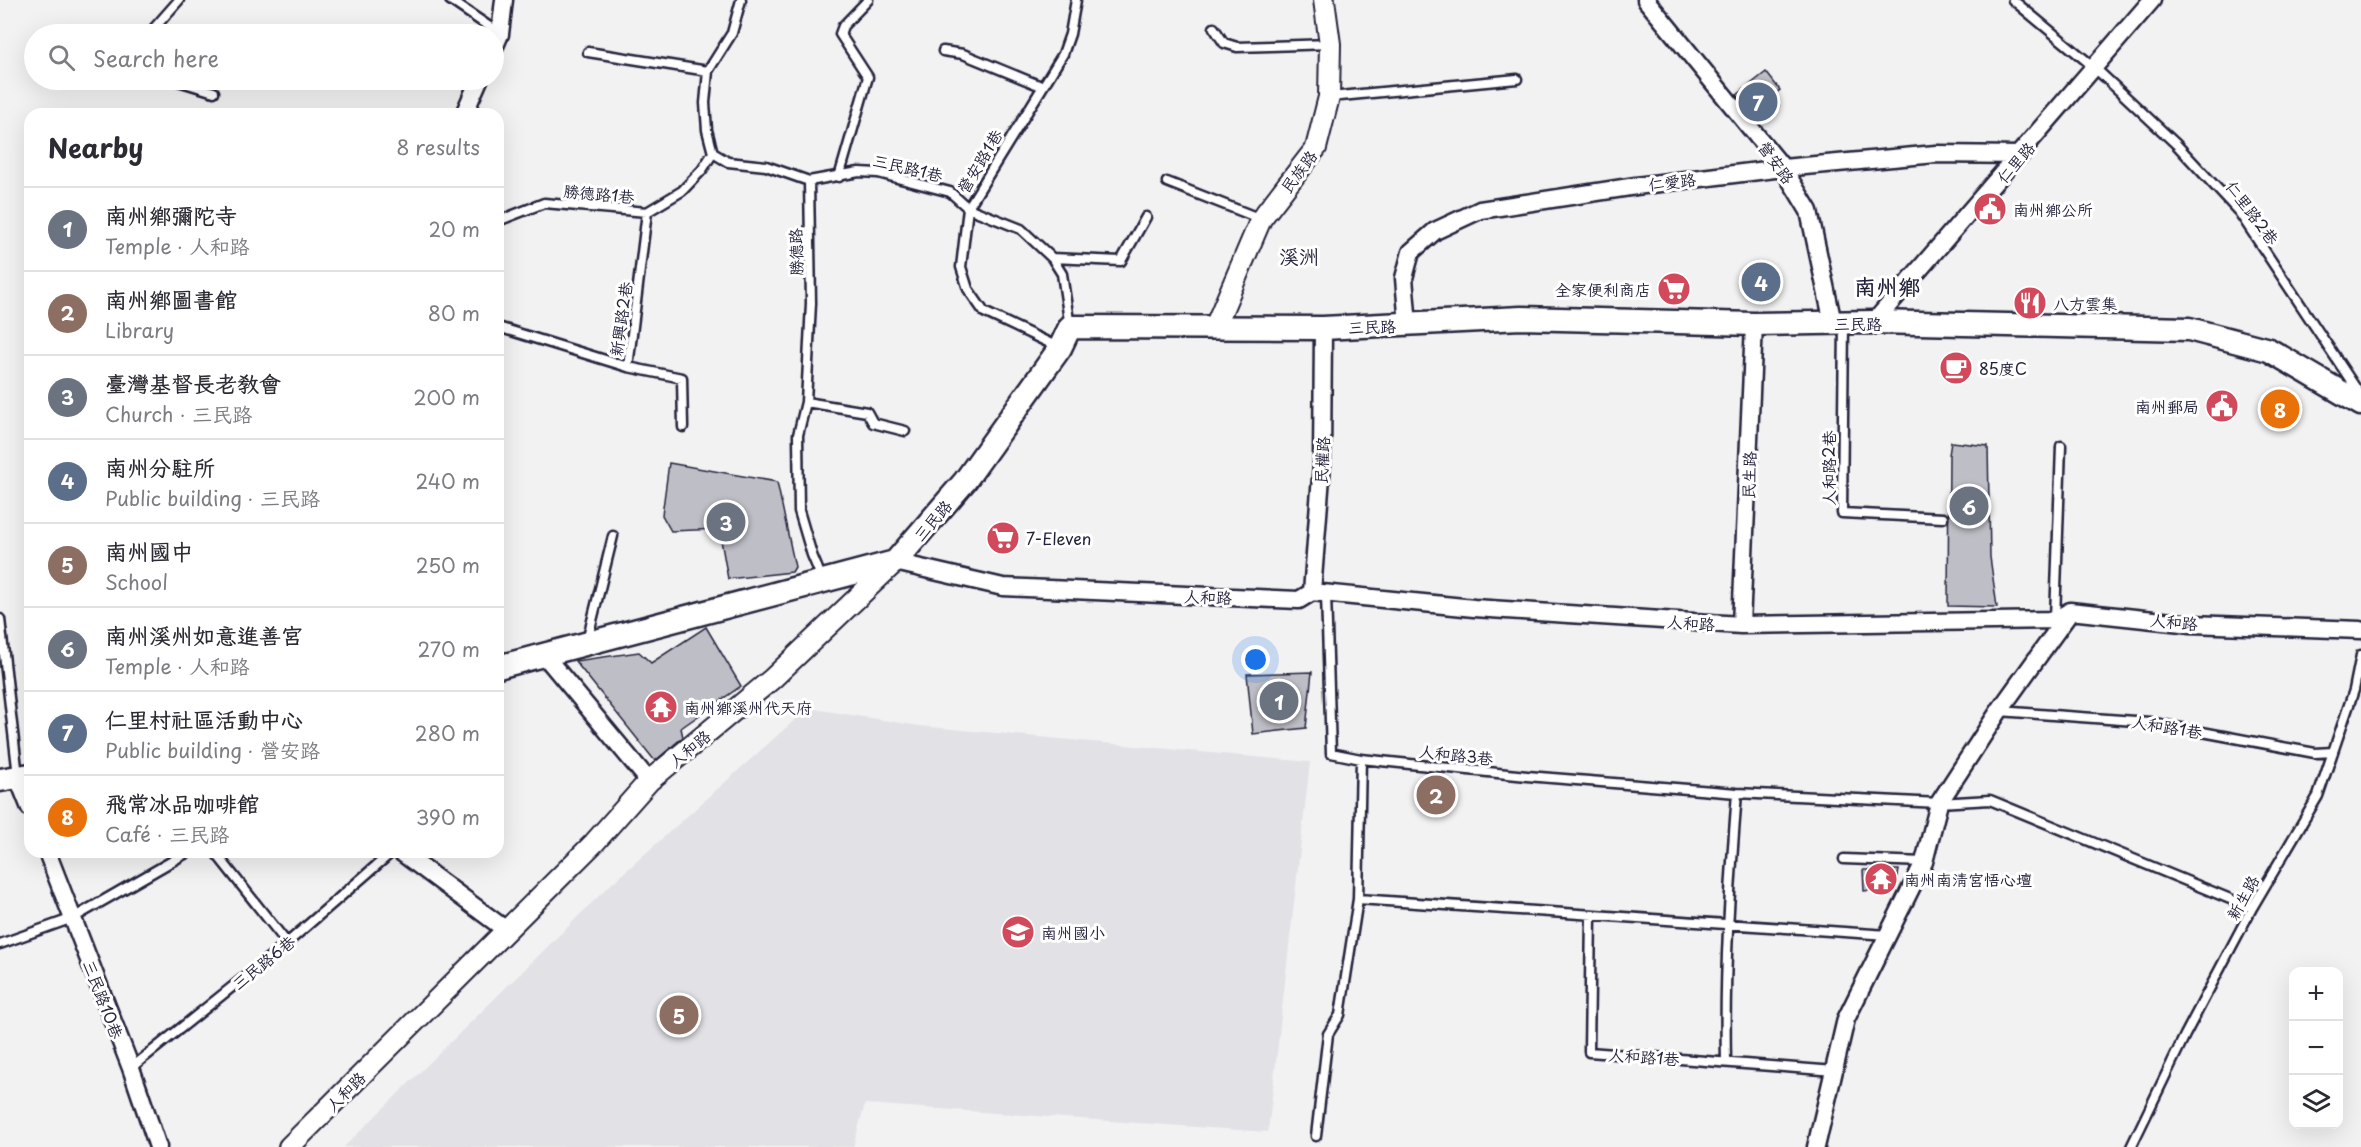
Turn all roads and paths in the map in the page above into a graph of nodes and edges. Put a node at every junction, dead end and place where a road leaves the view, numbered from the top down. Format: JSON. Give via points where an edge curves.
{"nodes":[{"id":1,"x":178,"y":0,"type":"edge"},
{"id":2,"x":450,"y":0,"type":"edge"},
{"id":3,"x":504,"y":0,"type":"edge"},
{"id":4,"x":741,"y":0,"type":"edge"},
{"id":5,"x":868,"y":0,"type":"edge"},
{"id":6,"x":1076,"y":0,"type":"edge"},
{"id":7,"x":1324,"y":0,"type":"edge"},
{"id":8,"x":1646,"y":0,"type":"edge"},
{"id":9,"x":2013,"y":0,"type":"edge"},
{"id":10,"x":2152,"y":0,"type":"edge"},
{"id":11,"x":158,"y":24,"type":"edge"},
{"id":12,"x":478,"y":24,"type":"edge"},
{"id":13,"x":500,"y":24,"type":"edge"},
{"id":14,"x":1214,"y":28,"type":"dead end"},
{"id":15,"x":1329,"y":44,"type":"junction"},
{"id":16,"x":943,"y":51,"type":"dead end"},
{"id":17,"x":588,"y":52,"type":"dead end"},
{"id":18,"x":2095,"y":68,"type":"junction"},
{"id":19,"x":708,"y":71,"type":"junction"},
{"id":20,"x":1517,"y":80,"type":"dead end"},
{"id":21,"x":1041,"y":86,"type":"junction"},
{"id":22,"x":208,"y":90,"type":"edge"},
{"id":23,"x":475,"y":90,"type":"edge"},
{"id":24,"x":214,"y":92,"type":"dead end"},
{"id":25,"x":1329,"y":97,"type":"junction"},
{"id":26,"x":467,"y":108,"type":"edge"},
{"id":27,"x":714,"y":153,"type":"junction"},
{"id":28,"x":2021,"y":155,"type":"junction"},
{"id":29,"x":1784,"y":168,"type":"junction"},
{"id":30,"x":839,"y":177,"type":"junction"},
{"id":31,"x":809,"y":181,"type":"junction"},
{"id":32,"x":1167,"y":182,"type":"dead end"},
{"id":33,"x":968,"y":208,"type":"junction"},
{"id":34,"x":646,"y":212,"type":"junction"},
{"id":35,"x":1146,"y":217,"type":"dead end"},
{"id":36,"x":504,"y":219,"type":"edge"},
{"id":37,"x":1261,"y":219,"type":"junction"},
{"id":38,"x":1052,"y":258,"type":"junction"},
{"id":39,"x":1838,"y":322,"type":"junction"},
{"id":40,"x":1874,"y":322,"type":"junction"},
{"id":41,"x":1754,"y":324,"type":"junction"},
{"id":42,"x":1408,"y":325,"type":"junction"},
{"id":43,"x":1070,"y":327,"type":"junction"},
{"id":44,"x":1215,"y":327,"type":"junction"},
{"id":45,"x":1323,"y":328,"type":"junction"},
{"id":46,"x":504,"y":329,"type":"edge"},
{"id":47,"x":1060,"y":348,"type":"junction"},
{"id":48,"x":628,"y":367,"type":"junction"},
{"id":49,"x":2361,"y":396,"type":"edge"},
{"id":50,"x":806,"y":402,"type":"junction"},
{"id":51,"x":2361,"y":404,"type":"edge"},
{"id":52,"x":683,"y":427,"type":"dead end"},
{"id":53,"x":905,"y":431,"type":"dead end"},
{"id":54,"x":2061,"y":446,"type":"dead end"},
{"id":55,"x":1943,"y":518,"type":"dead end"},
{"id":56,"x":614,"y":536,"type":"dead end"},
{"id":57,"x":895,"y":562,"type":"junction"},
{"id":58,"x":823,"y":581,"type":"junction"},
{"id":59,"x":1319,"y":593,"type":"junction"},
{"id":60,"x":2070,"y":611,"type":"junction"},
{"id":61,"x":0,"y":619,"type":"edge"},
{"id":62,"x":2055,"y":620,"type":"junction"},
{"id":63,"x":1741,"y":625,"type":"junction"},
{"id":64,"x":2361,"y":630,"type":"edge"},
{"id":65,"x":586,"y":645,"type":"junction"},
{"id":66,"x":2361,"y":654,"type":"edge"},
{"id":67,"x":545,"y":656,"type":"junction"},
{"id":68,"x":504,"y":666,"type":"edge"},
{"id":69,"x":1999,"y":711,"type":"junction"},
{"id":70,"x":2333,"y":752,"type":"junction"},
{"id":71,"x":1361,"y":759,"type":"junction"},
{"id":72,"x":16,"y":778,"type":"edge"},
{"id":73,"x":649,"y":781,"type":"junction"},
{"id":74,"x":1737,"y":793,"type":"junction"},
{"id":75,"x":24,"y":795,"type":"edge"},
{"id":76,"x":1939,"y":803,"type":"junction"},
{"id":77,"x":49,"y":858,"type":"edge"},
{"id":78,"x":178,"y":858,"type":"edge"},
{"id":79,"x":220,"y":858,"type":"edge"},
{"id":80,"x":385,"y":858,"type":"edge"},
{"id":81,"x":409,"y":858,"type":"edge"},
{"id":82,"x":1844,"y":859,"type":"dead end"},
{"id":83,"x":1924,"y":862,"type":"junction"},
{"id":84,"x":1358,"y":899,"type":"junction"},
{"id":85,"x":2252,"y":908,"type":"junction"},
{"id":86,"x":1591,"y":916,"type":"junction"},
{"id":87,"x":73,"y":918,"type":"junction"},
{"id":88,"x":1727,"y":922,"type":"junction"},
{"id":89,"x":506,"y":930,"type":"junction"},
{"id":90,"x":1888,"y":934,"type":"junction"},
{"id":91,"x":0,"y":944,"type":"edge"},
{"id":92,"x":286,"y":944,"type":"junction"},
{"id":93,"x":1726,"y":1062,"type":"junction"},
{"id":94,"x":131,"y":1068,"type":"junction"},
{"id":95,"x":1835,"y":1071,"type":"junction"},
{"id":96,"x":1316,"y":1136,"type":"dead end"},
{"id":97,"x":158,"y":1147,"type":"edge"},
{"id":98,"x":289,"y":1147,"type":"edge"},
{"id":99,"x":1816,"y":1147,"type":"edge"},
{"id":100,"x":2131,"y":1147,"type":"edge"}],
"edges":[{"from":1,"to":11,"type":"lane"},
{"from":2,"to":12,"type":"lane"},
{"from":3,"to":13,"type":"street"},
{"from":4,"to":19,"type":"lane","via":[[732,33]]},
{"from":5,"to":30,"type":"lane","via":[[840,34],[868,77]]},
{"from":6,"to":21,"type":"lane","name":"營安路1巷","via":[[1063,54]]},
{"from":7,"to":15,"type":"street","name":"民族路"},
{"from":8,"to":29,"type":"street","name":"營安路"},
{"from":9,"to":18,"type":"lane","name":"仁里路2巷"},
{"from":10,"to":18,"type":"street","name":"仁里路"},
{"from":14,"to":15,"type":"lane","via":[[1224,43],[1238,47]]},
{"from":15,"to":25,"type":"street","name":"民族路"},
{"from":16,"to":21,"type":"lane","via":[[963,54]]},
{"from":17,"to":19,"type":"lane"},
{"from":18,"to":28,"type":"street","name":"仁里路"},
{"from":18,"to":49,"type":"lane","name":"仁里路2巷","via":[[2176,144],[2238,212]]},
{"from":19,"to":27,"type":"lane","via":[[705,103]]},
{"from":20,"to":25,"type":"lane"},
{"from":21,"to":33,"type":"lane","name":"營安路1巷"},
{"from":22,"to":24,"type":"lane"},
{"from":23,"to":26,"type":"street"},
{"from":25,"to":37,"type":"street","name":"民族路","via":[[1316,148]]},
{"from":27,"to":31,"type":"lane","via":[[728,162],[766,166]]},
{"from":27,"to":34,"type":"lane","name":"勝德路1巷","via":[[681,191]]},
{"from":28,"to":29,"type":"street","name":"仁愛路","via":[[1936,154]]},
{"from":28,"to":40,"type":"street","name":"仁里路"},
{"from":29,"to":39,"type":"street","name":"營安路","via":[[1809,211]]},
{"from":29,"to":42,"type":"street","name":"仁愛路","via":[[1480,210],[1435,231],[1411,252],[1404,278]]},
{"from":30,"to":31,"type":"lane","name":"三民路1巷"},
{"from":30,"to":33,"type":"lane","name":"三民路1巷","via":[[878,173],[950,192]]},
{"from":31,"to":50,"type":"lane","name":"勝德路","via":[[811,303]]},
{"from":32,"to":37,"type":"lane"},
{"from":33,"to":38,"type":"lane","name":"三民路1巷","via":[[1021,229]]},
{"from":33,"to":47,"type":"lane","name":"營安路1巷","via":[[961,267],[968,289],[984,312]]},
{"from":34,"to":36,"type":"lane","name":"勝德路1巷","via":[[544,203]]},
{"from":34,"to":48,"type":"lane","name":"新興路2巷"},
{"from":35,"to":38,"type":"lane","via":[[1121,261]]},
{"from":37,"to":44,"type":"street","name":"民族路"},
{"from":38,"to":43,"type":"lane","name":"三民路1巷","via":[[1062,274]]},
{"from":39,"to":40,"type":"main road","name":"三民路"},
{"from":39,"to":41,"type":"main road","name":"三民路"},
{"from":39,"to":55,"type":"lane","name":"人和路2巷","via":[[1842,513]]},
{"from":40,"to":51,"type":"main road","name":"三民路","via":[[2189,329],[2269,350]]},
{"from":41,"to":42,"type":"main road","name":"三民路","via":[[1521,318]]},
{"from":41,"to":63,"type":"street","name":"民生路"},
{"from":42,"to":45,"type":"main road","name":"三民路"},
{"from":43,"to":44,"type":"main road","name":"三民路"},
{"from":43,"to":47,"type":"main road","name":"三民路"},
{"from":44,"to":45,"type":"main road","name":"三民路"},
{"from":45,"to":59,"type":"street","name":"民權路"},
{"from":46,"to":48,"type":"lane","name":"新興路2巷"},
{"from":47,"to":57,"type":"main road","name":"三民路","via":[[965,481]]},
{"from":48,"to":52,"type":"lane","via":[[682,378]]},
{"from":50,"to":53,"type":"lane","via":[[867,412],[873,423]]},
{"from":50,"to":58,"type":"lane","name":"勝德路","via":[[798,435],[800,511]]},
{"from":54,"to":62,"type":"lane"},
{"from":56,"to":65,"type":"lane"},
{"from":57,"to":58,"type":"main road"},
{"from":57,"to":59,"type":"street","name":"人和路","via":[[1003,587],[1299,600]]},
{"from":57,"to":73,"type":"street","name":"人和路","via":[[772,679]]},
{"from":58,"to":65,"type":"main road"},
{"from":59,"to":63,"type":"street","name":"人和路","via":[[1474,608]]},
{"from":59,"to":71,"type":"lane","name":"人和路3巷","via":[[1331,753]]},
{"from":60,"to":62,"type":"street"},
{"from":60,"to":64,"type":"street","name":"人和路","via":[[2191,624]]},
{"from":60,"to":69,"type":"street"},
{"from":61,"to":72,"type":"lane"},
{"from":62,"to":63,"type":"street","name":"人和路"},
{"from":65,"to":67,"type":"main road"},
{"from":66,"to":70,"type":"lane","name":"新生路","via":[[2354,690]]},
{"from":67,"to":68,"type":"main road"},
{"from":67,"to":73,"type":"street"},
{"from":69,"to":70,"type":"lane","name":"人和路1巷","via":[[2149,722],[2315,753]]},
{"from":69,"to":76,"type":"street"},
{"from":70,"to":85,"type":"lane","name":"新生路","via":[[2318,796]]},
{"from":71,"to":74,"type":"lane","name":"人和路3巷"},
{"from":71,"to":84,"type":"lane"},
{"from":72,"to":75,"type":"street"},
{"from":73,"to":89,"type":"street","name":"人和路","via":[[594,843]]},
{"from":74,"to":76,"type":"lane"},
{"from":74,"to":88,"type":"lane"},
{"from":76,"to":83,"type":"street"},
{"from":76,"to":85,"type":"lane","via":[[1990,800]]},
{"from":77,"to":87,"type":"street","name":"三民路10巷"},
{"from":78,"to":87,"type":"lane"},
{"from":79,"to":92,"type":"lane"},
{"from":80,"to":92,"type":"lane","name":"三民路6巷"},
{"from":81,"to":89,"type":"street"},
{"from":82,"to":83,"type":"lane"},
{"from":83,"to":90,"type":"street"},
{"from":84,"to":86,"type":"lane"},
{"from":84,"to":96,"type":"lane","via":[[1340,1015],[1328,1034]]},
{"from":85,"to":100,"type":"lane","name":"新生路"},
{"from":86,"to":88,"type":"lane"},
{"from":86,"to":93,"type":"lane","name":"人和路1巷","via":[[1589,1052]]},
{"from":87,"to":91,"type":"lane"},
{"from":87,"to":94,"type":"street","name":"三民路10巷"},
{"from":88,"to":90,"type":"lane"},
{"from":88,"to":93,"type":"lane"},
{"from":89,"to":98,"type":"street","name":"人和路"},
{"from":90,"to":95,"type":"street","via":[[1846,1019]]},
{"from":92,"to":94,"type":"lane","name":"三民路6巷"},
{"from":93,"to":95,"type":"lane","name":"人和路1巷"},
{"from":94,"to":97,"type":"street","name":"三民路10巷"},
{"from":95,"to":99,"type":"street"}]}
